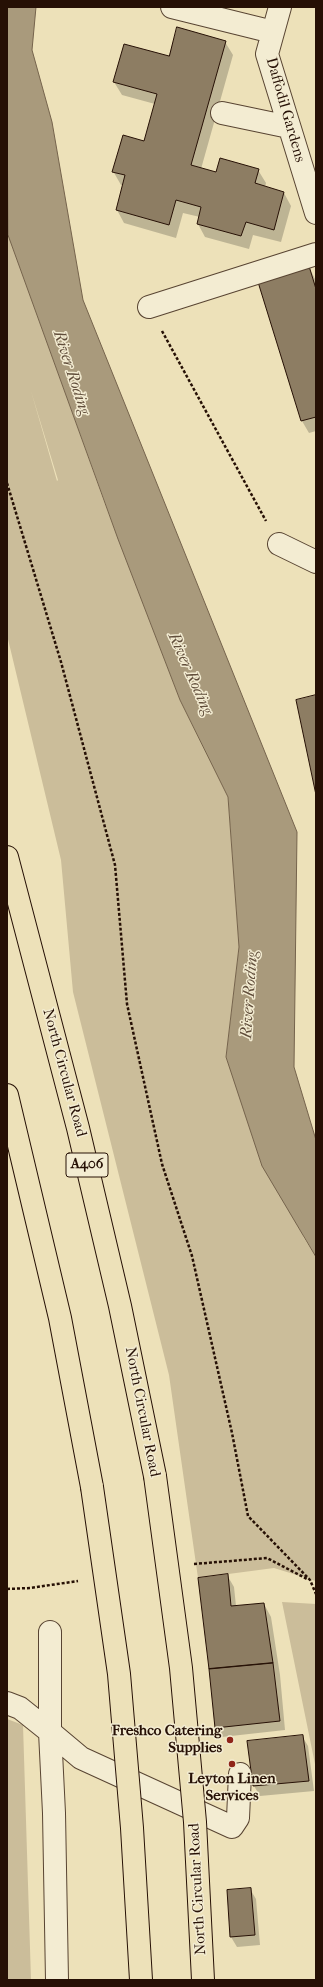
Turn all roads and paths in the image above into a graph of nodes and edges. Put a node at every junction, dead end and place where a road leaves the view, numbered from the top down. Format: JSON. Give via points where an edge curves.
{"nodes":[{"id":1,"x":172,"y":7,"type":"edge"},
{"id":2,"x":280,"y":7,"type":"edge"},
{"id":3,"x":273,"y":32,"type":"junction"},
{"id":4,"x":222,"y":113,"type":"dead end"},
{"id":5,"x":289,"y":127,"type":"junction"},
{"id":6,"x":316,"y":213,"type":"edge"},
{"id":7,"x":316,"y":254,"type":"edge"},
{"id":8,"x":149,"y":307,"type":"joint"},
{"id":9,"x":7,"y":483,"type":"edge"},
{"id":10,"x":279,"y":544,"type":"joint"},
{"id":11,"x":316,"y":562,"type":"edge"},
{"id":12,"x":7,"y":857,"type":"edge"},
{"id":13,"x":7,"y":1095,"type":"edge"},
{"id":14,"x":316,"y":1594,"type":"edge"},
{"id":15,"x":50,"y":1632,"type":"dead end"},
{"id":16,"x":14,"y":1706,"type":"edge"},
{"id":17,"x":50,"y":1732,"type":"junction"},
{"id":18,"x":240,"y":1774,"type":"dead end"},
{"id":19,"x":58,"y":1980,"type":"edge"},
{"id":20,"x":141,"y":1980,"type":"edge"},
{"id":21,"x":203,"y":1980,"type":"edge"}],
"edges":[{"from":1,"to":3,"type":"street"},
{"from":2,"to":3,"type":"street","name":"Daffodil Gardens"},
{"from":3,"to":5,"type":"street","name":"Daffodil Gardens","via":[[267,54]]},
{"from":4,"to":5,"type":"street"},
{"from":5,"to":6,"type":"street","name":"Daffodil Gardens"},
{"from":7,"to":8,"type":"street"},
{"from":8,"to":10,"type":"path"},
{"from":9,"to":14,"type":"path","via":[[61,662],[115,865],[127,1004],[162,1164],[195,1271],[248,1516],[310,1580]]},
{"from":10,"to":11,"type":"street"},
{"from":12,"to":21,"type":"highway","name":"North Circular Road","number":"A406","bridge":true,"via":[[78,1128],[120,1306],[155,1476],[181,1668],[195,1822]]},
{"from":13,"to":20,"type":"highway","bridge":true,"via":[[60,1318],[92,1487],[120,1674]]},
{"from":15,"to":17,"type":"street"},
{"from":16,"to":17,"type":"street"},
{"from":17,"to":18,"type":"street","via":[[81,1758],[232,1827],[238,1818]]},
{"from":17,"to":19,"type":"street"}]}
